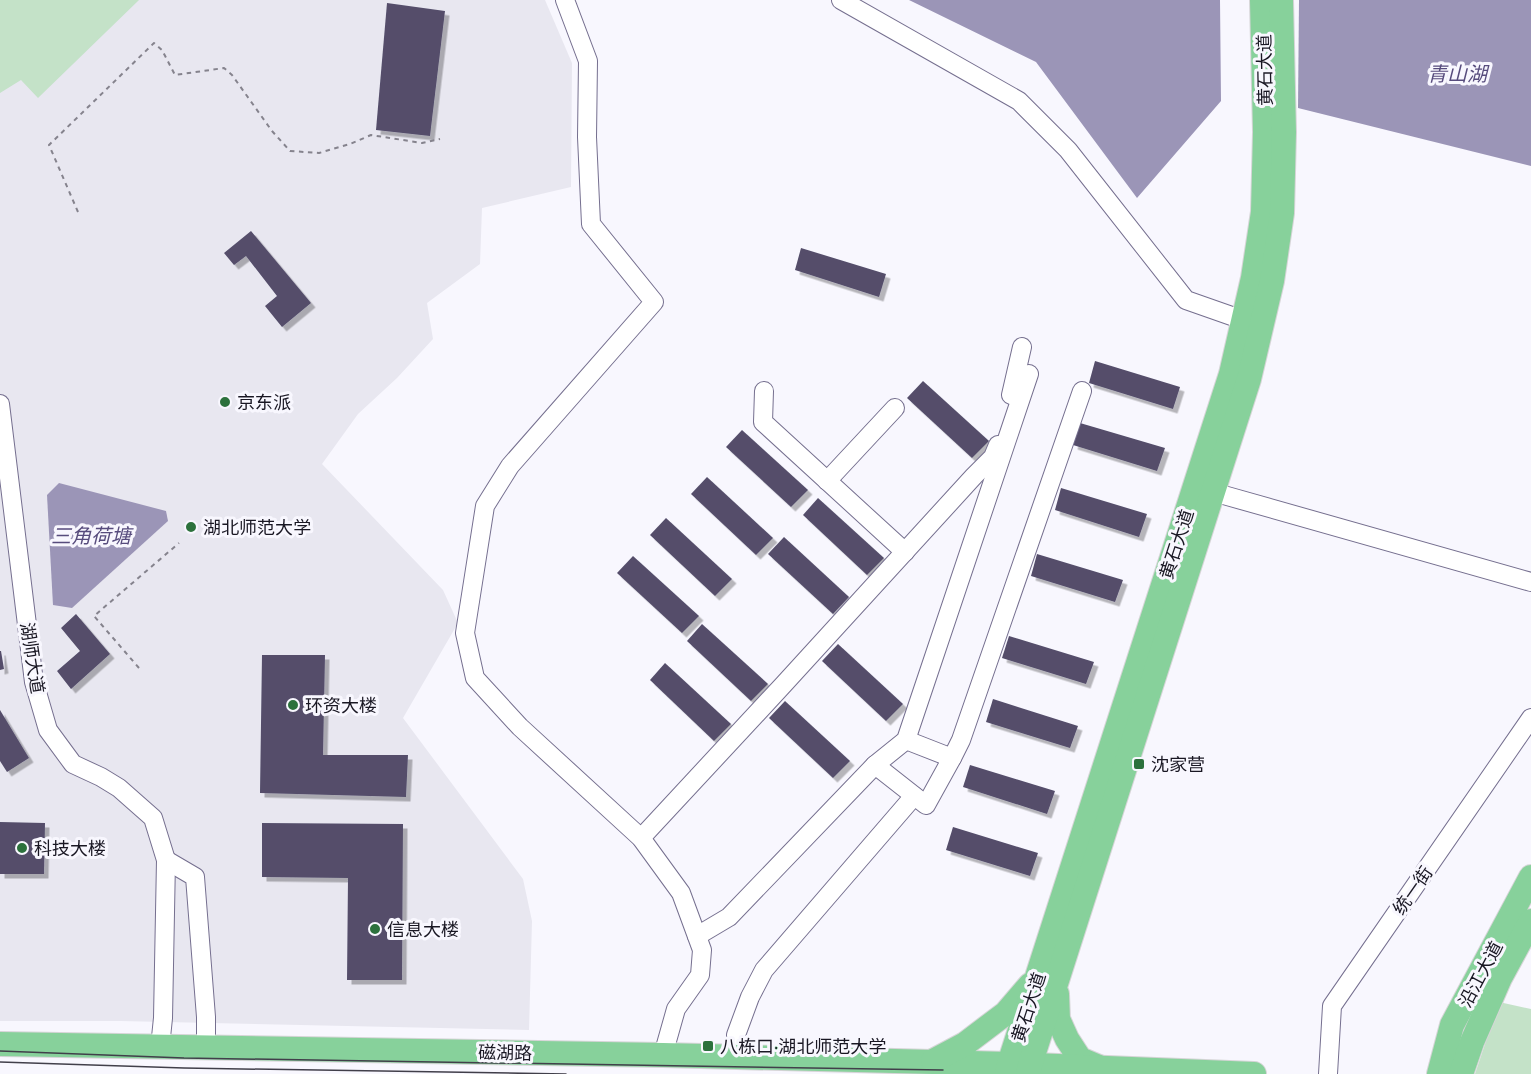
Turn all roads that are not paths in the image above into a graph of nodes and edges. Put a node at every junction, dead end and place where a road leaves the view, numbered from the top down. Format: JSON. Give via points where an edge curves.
{"nodes":[{"id":1,"x":566,"y":0,"type":"edge"},
{"id":2,"x":841,"y":0,"type":"edge"},
{"id":3,"x":1262,"y":0,"type":"edge"},
{"id":4,"x":1281,"y":0,"type":"edge"},
{"id":5,"x":1253,"y":321,"type":"junction"},
{"id":6,"x":1022,"y":347,"type":"dead end"},
{"id":7,"x":1029,"y":374,"type":"dead end"},
{"id":8,"x":764,"y":391,"type":"dead end"},
{"id":9,"x":1082,"y":391,"type":"dead end"},
{"id":10,"x":0,"y":404,"type":"edge"},
{"id":11,"x":895,"y":408,"type":"dead end"},
{"id":12,"x":827,"y":481,"type":"junction"},
{"id":13,"x":1213,"y":492,"type":"junction"},
{"id":14,"x":905,"y":552,"type":"junction"},
{"id":15,"x":1531,"y":582,"type":"edge"},
{"id":16,"x":1531,"y":718,"type":"edge"},
{"id":17,"x":906,"y":740,"type":"junction"},
{"id":18,"x":952,"y":758,"type":"junction"},
{"id":19,"x":876,"y":765,"type":"junction"},
{"id":20,"x":914,"y":796,"type":"junction"},
{"id":21,"x":641,"y":838,"type":"junction"},
{"id":22,"x":166,"y":860,"type":"junction"},
{"id":23,"x":1531,"y":877,"type":"edge"},
{"id":24,"x":1531,"y":921,"type":"edge"},
{"id":25,"x":697,"y":936,"type":"junction"},
{"id":26,"x":1047,"y":980,"type":"junction"},
{"id":27,"x":0,"y":1044,"type":"edge"},
{"id":28,"x":160,"y":1047,"type":"junction"},
{"id":29,"x":206,"y":1047,"type":"junction"},
{"id":30,"x":663,"y":1054,"type":"junction"},
{"id":31,"x":738,"y":1057,"type":"junction"},
{"id":32,"x":931,"y":1062,"type":"junction"},
{"id":33,"x":1101,"y":1068,"type":"junction"},
{"id":34,"x":1019,"y":1069,"type":"edge"},
{"id":35,"x":1448,"y":1070,"type":"edge"},
{"id":36,"x":1254,"y":1074,"type":"edge"},
{"id":37,"x":1328,"y":1074,"type":"edge"},
{"id":38,"x":1422,"y":1074,"type":"edge"}],
"edges":[{"from":1,"to":21,"type":"street","via":[[588,61],[591,224],[654,302],[510,466],[485,506],[465,633],[475,678],[520,727]]},
{"from":2,"to":5,"type":"street","via":[[1019,101],[1068,150],[1186,300]]},
{"from":3,"to":5,"type":"main road","name":"黄石大道","via":[[1263,212],[1253,278]]},
{"from":4,"to":5,"type":"main road","name":"黄石大道","via":[[1282,213],[1272,281]]},
{"from":5,"to":13,"type":"main road","name":"黄石大道","via":[[1249,379]]},
{"from":5,"to":26,"type":"main road","name":"黄石大道","via":[[1231,374]]},
{"from":6,"to":14,"type":"street","via":[[993,457]]},
{"from":7,"to":17,"type":"street"},
{"from":8,"to":12,"type":"street","via":[[763,422]]},
{"from":9,"to":18,"type":"street","via":[[962,741]]},
{"from":10,"to":22,"type":"street","name":"湖师大道","via":[[34,682],[48,730],[73,764],[119,788],[153,818]]},
{"from":11,"to":12,"type":"street"},
{"from":12,"to":14,"type":"street"},
{"from":13,"to":15,"type":"street"},
{"from":13,"to":26,"type":"main road","name":"黄石大道"},
{"from":14,"to":21,"type":"street"},
{"from":16,"to":37,"type":"street","name":"统一街","via":[[1332,1006]]},
{"from":17,"to":18,"type":"street"},
{"from":17,"to":19,"type":"street"},
{"from":18,"to":20,"type":"street","via":[[926,805]]},
{"from":19,"to":20,"type":"street"},
{"from":19,"to":25,"type":"street","via":[[729,917]]},
{"from":20,"to":31,"type":"street","via":[[764,970],[736,1035]]},
{"from":21,"to":25,"type":"street","via":[[681,893]]},
{"from":22,"to":28,"type":"street","name":"湖师大道"},
{"from":22,"to":29,"type":"street","via":[[195,877]]},
{"from":23,"to":35,"type":"main road","name":"沿江大道","via":[[1452,1025]]},
{"from":24,"to":35,"type":"main road","name":"沿江大道","via":[[1472,1042]]},
{"from":25,"to":30,"type":"street","via":[[702,950],[700,975],[676,1010]]},
{"from":26,"to":32,"type":"main road","via":[[965,1044]]},
{"from":26,"to":33,"type":"main road","via":[[1067,1039],[1080,1059]]},
{"from":26,"to":34,"type":"main road","name":"黄石大道"},
{"from":27,"to":28,"type":"main road","name":"磁湖路"},
{"from":28,"to":29,"type":"main road","name":"磁湖路"},
{"from":29,"to":30,"type":"main road","name":"磁湖路"},
{"from":30,"to":31,"type":"main road","name":"磁湖路"},
{"from":31,"to":32,"type":"main road","name":"磁湖路"},
{"from":32,"to":34,"type":"main road","name":"磁湖路"},
{"from":33,"to":34,"type":"main road","name":"磁湖路"},
{"from":33,"to":36,"type":"main road","name":"磁湖路"},
{"from":35,"to":38,"type":"main road"}]}
